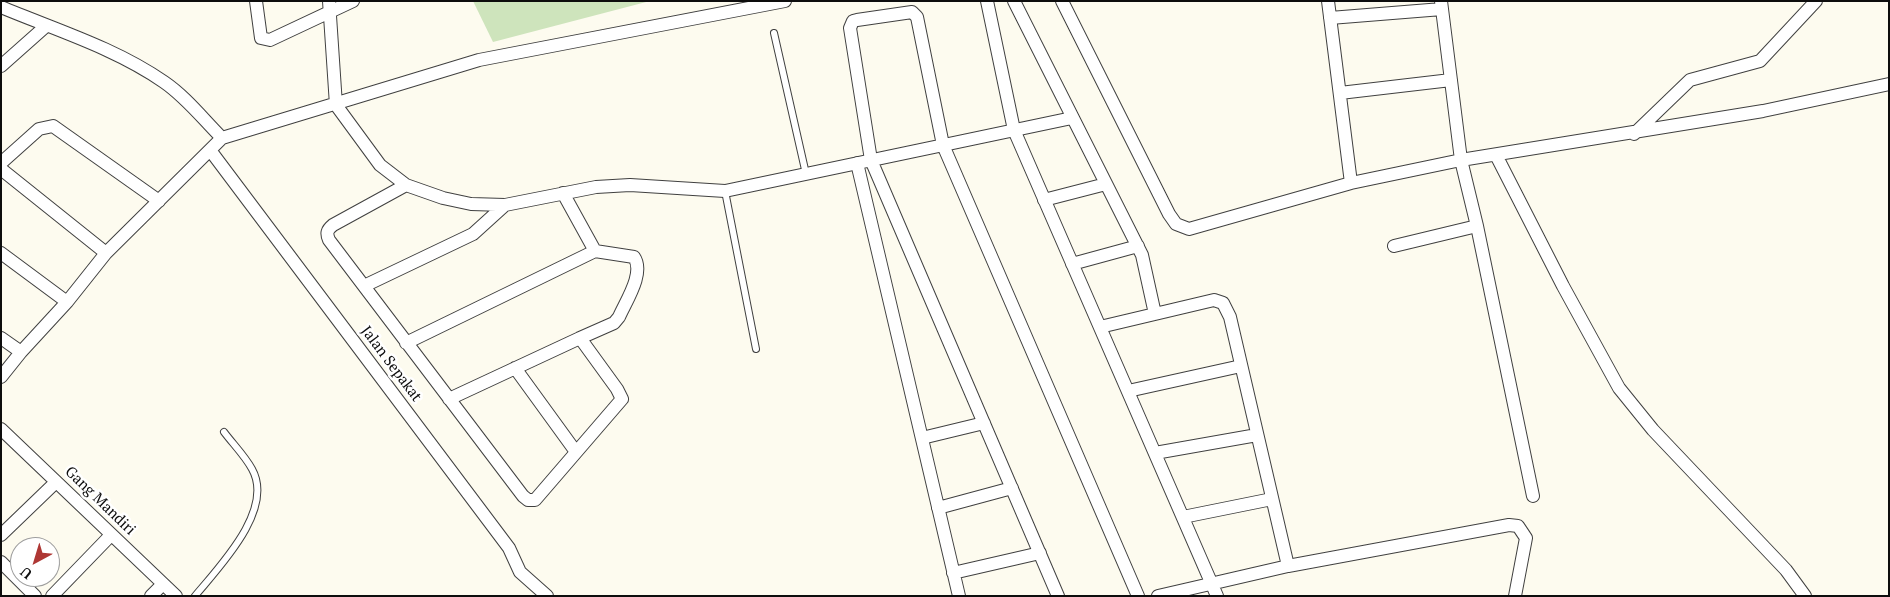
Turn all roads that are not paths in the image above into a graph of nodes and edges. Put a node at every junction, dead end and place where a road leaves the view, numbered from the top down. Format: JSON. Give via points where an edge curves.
{"nodes":[{"id":1,"x":256,"y":1,"type":"edge"},
{"id":2,"x":353,"y":1,"type":"edge"},
{"id":3,"x":785,"y":1,"type":"edge"},
{"id":4,"x":987,"y":1,"type":"edge"},
{"id":5,"x":1014,"y":1,"type":"edge"},
{"id":6,"x":1062,"y":1,"type":"edge"},
{"id":7,"x":1328,"y":1,"type":"edge"},
{"id":8,"x":1816,"y":1,"type":"edge"},
{"id":9,"x":1442,"y":5,"type":"edge"},
{"id":10,"x":330,"y":6,"type":"edge"},
{"id":11,"x":1,"y":7,"type":"edge"},
{"id":12,"x":1330,"y":18,"type":"junction"},
{"id":13,"x":46,"y":26,"type":"junction"},
{"id":14,"x":774,"y":33,"type":"dead end"},
{"id":15,"x":1,"y":66,"type":"edge"},
{"id":16,"x":1451,"y":80,"type":"junction"},
{"id":17,"x":1889,"y":84,"type":"edge"},
{"id":18,"x":1340,"y":93,"type":"junction"},
{"id":19,"x":336,"y":105,"type":"junction"},
{"id":20,"x":1072,"y":118,"type":"junction"},
{"id":21,"x":1014,"y":130,"type":"junction"},
{"id":22,"x":1634,"y":134,"type":"junction"},
{"id":23,"x":222,"y":138,"type":"junction"},
{"id":24,"x":943,"y":145,"type":"junction"},
{"id":25,"x":210,"y":150,"type":"junction"},
{"id":26,"x":1496,"y":155,"type":"junction"},
{"id":27,"x":871,"y":160,"type":"junction"},
{"id":28,"x":1461,"y":160,"type":"junction"},
{"id":29,"x":1,"y":163,"type":"edge"},
{"id":30,"x":858,"y":163,"type":"junction"},
{"id":31,"x":1,"y":169,"type":"edge"},
{"id":32,"x":806,"y":174,"type":"junction"},
{"id":33,"x":1352,"y":183,"type":"junction"},
{"id":34,"x":1106,"y":184,"type":"junction"},
{"id":35,"x":406,"y":185,"type":"junction"},
{"id":36,"x":725,"y":191,"type":"junction"},
{"id":37,"x":562,"y":193,"type":"junction"},
{"id":38,"x":1044,"y":200,"type":"junction"},
{"id":39,"x":160,"y":201,"type":"junction"},
{"id":40,"x":504,"y":205,"type":"junction"},
{"id":41,"x":1477,"y":226,"type":"junction"},
{"id":42,"x":1138,"y":246,"type":"junction"},
{"id":43,"x":1394,"y":246,"type":"dead end"},
{"id":44,"x":595,"y":251,"type":"junction"},
{"id":45,"x":1,"y":253,"type":"edge"},
{"id":46,"x":106,"y":253,"type":"junction"},
{"id":47,"x":1072,"y":264,"type":"junction"},
{"id":48,"x":364,"y":286,"type":"junction"},
{"id":49,"x":67,"y":302,"type":"junction"},
{"id":50,"x":1155,"y":314,"type":"junction"},
{"id":51,"x":1100,"y":327,"type":"junction"},
{"id":52,"x":1,"y":338,"type":"edge"},
{"id":53,"x":580,"y":338,"type":"junction"},
{"id":54,"x":406,"y":343,"type":"junction"},
{"id":55,"x":756,"y":349,"type":"dead end"},
{"id":56,"x":21,"y":352,"type":"junction"},
{"id":57,"x":1241,"y":366,"type":"junction"},
{"id":58,"x":515,"y":368,"type":"junction"},
{"id":59,"x":1,"y":377,"type":"edge"},
{"id":60,"x":1128,"y":391,"type":"junction"},
{"id":61,"x":449,"y":399,"type":"junction"},
{"id":62,"x":984,"y":423,"type":"junction"},
{"id":63,"x":1,"y":430,"type":"edge"},
{"id":64,"x":224,"y":432,"type":"dead end"},
{"id":65,"x":1257,"y":435,"type":"junction"},
{"id":66,"x":922,"y":438,"type":"junction"},
{"id":67,"x":576,"y":452,"type":"junction"},
{"id":68,"x":1154,"y":453,"type":"junction"},
{"id":69,"x":56,"y":482,"type":"junction"},
{"id":70,"x":1012,"y":488,"type":"junction"},
{"id":71,"x":1533,"y":496,"type":"dead end"},
{"id":72,"x":1272,"y":499,"type":"junction"},
{"id":73,"x":938,"y":508,"type":"junction"},
{"id":74,"x":1183,"y":517,"type":"junction"},
{"id":75,"x":1,"y":535,"type":"edge"},
{"id":76,"x":111,"y":535,"type":"junction"},
{"id":77,"x":1040,"y":553,"type":"junction"},
{"id":78,"x":1,"y":562,"type":"edge"},
{"id":79,"x":1288,"y":566,"type":"junction"},
{"id":80,"x":953,"y":573,"type":"junction"},
{"id":81,"x":1212,"y":583,"type":"junction"},
{"id":82,"x":163,"y":584,"type":"junction"},
{"id":83,"x":1511,"y":595,"type":"edge"},
{"id":84,"x":35,"y":596,"type":"edge"},
{"id":85,"x":52,"y":596,"type":"edge"},
{"id":86,"x":151,"y":596,"type":"edge"},
{"id":87,"x":176,"y":596,"type":"edge"},
{"id":88,"x":195,"y":596,"type":"edge"},
{"id":89,"x":547,"y":596,"type":"edge"},
{"id":90,"x":959,"y":596,"type":"edge"},
{"id":91,"x":1058,"y":596,"type":"edge"},
{"id":92,"x":1138,"y":596,"type":"edge"},
{"id":93,"x":1158,"y":596,"type":"edge"},
{"id":94,"x":1217,"y":596,"type":"edge"},
{"id":95,"x":1806,"y":596,"type":"edge"}],
"edges":[{"from":1,"to":10,"type":"street","via":[[258,32],[264,40],[270,40]]},
{"from":2,"to":10,"type":"street"},
{"from":3,"to":19,"type":"street","via":[[479,60]]},
{"from":4,"to":21,"type":"street"},
{"from":5,"to":20,"type":"street"},
{"from":6,"to":33,"type":"street","via":[[1176,224],[1189,229],[1205,226]]},
{"from":7,"to":12,"type":"street"},
{"from":8,"to":22,"type":"street","via":[[1760,60],[1690,80]]},
{"from":9,"to":12,"type":"street"},
{"from":9,"to":16,"type":"street"},
{"from":10,"to":19,"type":"street"},
{"from":11,"to":13,"type":"street"},
{"from":12,"to":18,"type":"street"},
{"from":13,"to":15,"type":"street"},
{"from":13,"to":23,"type":"street","via":[[110,50],[165,82]]},
{"from":14,"to":32,"type":"lane"},
{"from":16,"to":18,"type":"street"},
{"from":16,"to":28,"type":"street"},
{"from":17,"to":22,"type":"street","via":[[1763,112]]},
{"from":18,"to":33,"type":"street"},
{"from":19,"to":23,"type":"street"},
{"from":19,"to":35,"type":"street","via":[[380,165]]},
{"from":20,"to":21,"type":"street"},
{"from":20,"to":34,"type":"street"},
{"from":21,"to":24,"type":"street"},
{"from":21,"to":38,"type":"street"},
{"from":22,"to":26,"type":"street"},
{"from":23,"to":25,"type":"street"},
{"from":24,"to":27,"type":"street"},
{"from":24,"to":27,"type":"street","via":[[915,14],[857,20],[850,28]]},
{"from":24,"to":92,"type":"street"},
{"from":25,"to":39,"type":"street"},
{"from":25,"to":89,"type":"street","name":"Jalan Sepakat","via":[[509,548],[520,572]]},
{"from":26,"to":28,"type":"street"},
{"from":26,"to":95,"type":"street","via":[[1618,388],[1653,430],[1786,570]]},
{"from":27,"to":30,"type":"street"},
{"from":27,"to":62,"type":"street"},
{"from":28,"to":33,"type":"street"},
{"from":28,"to":41,"type":"street"},
{"from":29,"to":39,"type":"street","via":[[39,129],[53,126]]},
{"from":30,"to":32,"type":"street"},
{"from":30,"to":66,"type":"street"},
{"from":31,"to":46,"type":"street"},
{"from":32,"to":36,"type":"street"},
{"from":34,"to":38,"type":"street"},
{"from":34,"to":42,"type":"street"},
{"from":35,"to":40,"type":"street","via":[[471,204]]},
{"from":35,"to":48,"type":"street","via":[[328,230],[329,240]]},
{"from":36,"to":37,"type":"street","via":[[630,185],[596,186]]},
{"from":36,"to":55,"type":"lane"},
{"from":37,"to":40,"type":"street"},
{"from":37,"to":44,"type":"street"},
{"from":38,"to":47,"type":"street"},
{"from":39,"to":46,"type":"street"},
{"from":40,"to":48,"type":"street","via":[[473,234]]},
{"from":41,"to":43,"type":"street"},
{"from":41,"to":71,"type":"street"},
{"from":42,"to":47,"type":"street"},
{"from":42,"to":50,"type":"street"},
{"from":44,"to":53,"type":"street","via":[[634,257],[638,272],[614,323]]},
{"from":44,"to":54,"type":"street"},
{"from":45,"to":49,"type":"street"},
{"from":46,"to":49,"type":"street"},
{"from":47,"to":51,"type":"street"},
{"from":48,"to":54,"type":"street"},
{"from":49,"to":56,"type":"street"},
{"from":50,"to":51,"type":"street"},
{"from":50,"to":57,"type":"street","via":[[1214,300],[1222,304],[1230,317]]},
{"from":51,"to":60,"type":"street"},
{"from":52,"to":56,"type":"street"},
{"from":53,"to":58,"type":"street"},
{"from":53,"to":67,"type":"street","via":[[622,399]]},
{"from":54,"to":61,"type":"street"},
{"from":56,"to":59,"type":"street"},
{"from":57,"to":60,"type":"street"},
{"from":57,"to":65,"type":"street"},
{"from":58,"to":61,"type":"street"},
{"from":58,"to":67,"type":"street"},
{"from":60,"to":68,"type":"street"},
{"from":61,"to":67,"type":"street","via":[[528,500],[534,500]]},
{"from":62,"to":66,"type":"street"},
{"from":62,"to":70,"type":"street"},
{"from":63,"to":69,"type":"street","name":"Gang Mandiri"},
{"from":64,"to":88,"type":"lane","via":[[253,470],[257,488],[254,510],[242,538]]},
{"from":65,"to":68,"type":"street"},
{"from":65,"to":72,"type":"street"},
{"from":66,"to":73,"type":"street"},
{"from":68,"to":74,"type":"street"},
{"from":69,"to":75,"type":"street"},
{"from":69,"to":76,"type":"street","name":"Gang Mandiri"},
{"from":70,"to":73,"type":"street"},
{"from":70,"to":77,"type":"street"},
{"from":72,"to":74,"type":"street"},
{"from":72,"to":79,"type":"street"},
{"from":73,"to":80,"type":"street"},
{"from":74,"to":81,"type":"street"},
{"from":76,"to":82,"type":"street","name":"Gang Mandiri"},
{"from":76,"to":85,"type":"street"},
{"from":77,"to":80,"type":"street"},
{"from":77,"to":91,"type":"street"},
{"from":78,"to":84,"type":"street"},
{"from":79,"to":81,"type":"street"},
{"from":79,"to":83,"type":"street","via":[[1509,525],[1518,526],[1526,538]]},
{"from":80,"to":90,"type":"street"},
{"from":81,"to":93,"type":"street"},
{"from":81,"to":94,"type":"street"},
{"from":82,"to":86,"type":"street"},
{"from":82,"to":87,"type":"street","name":"Gang Mandiri"}]}
